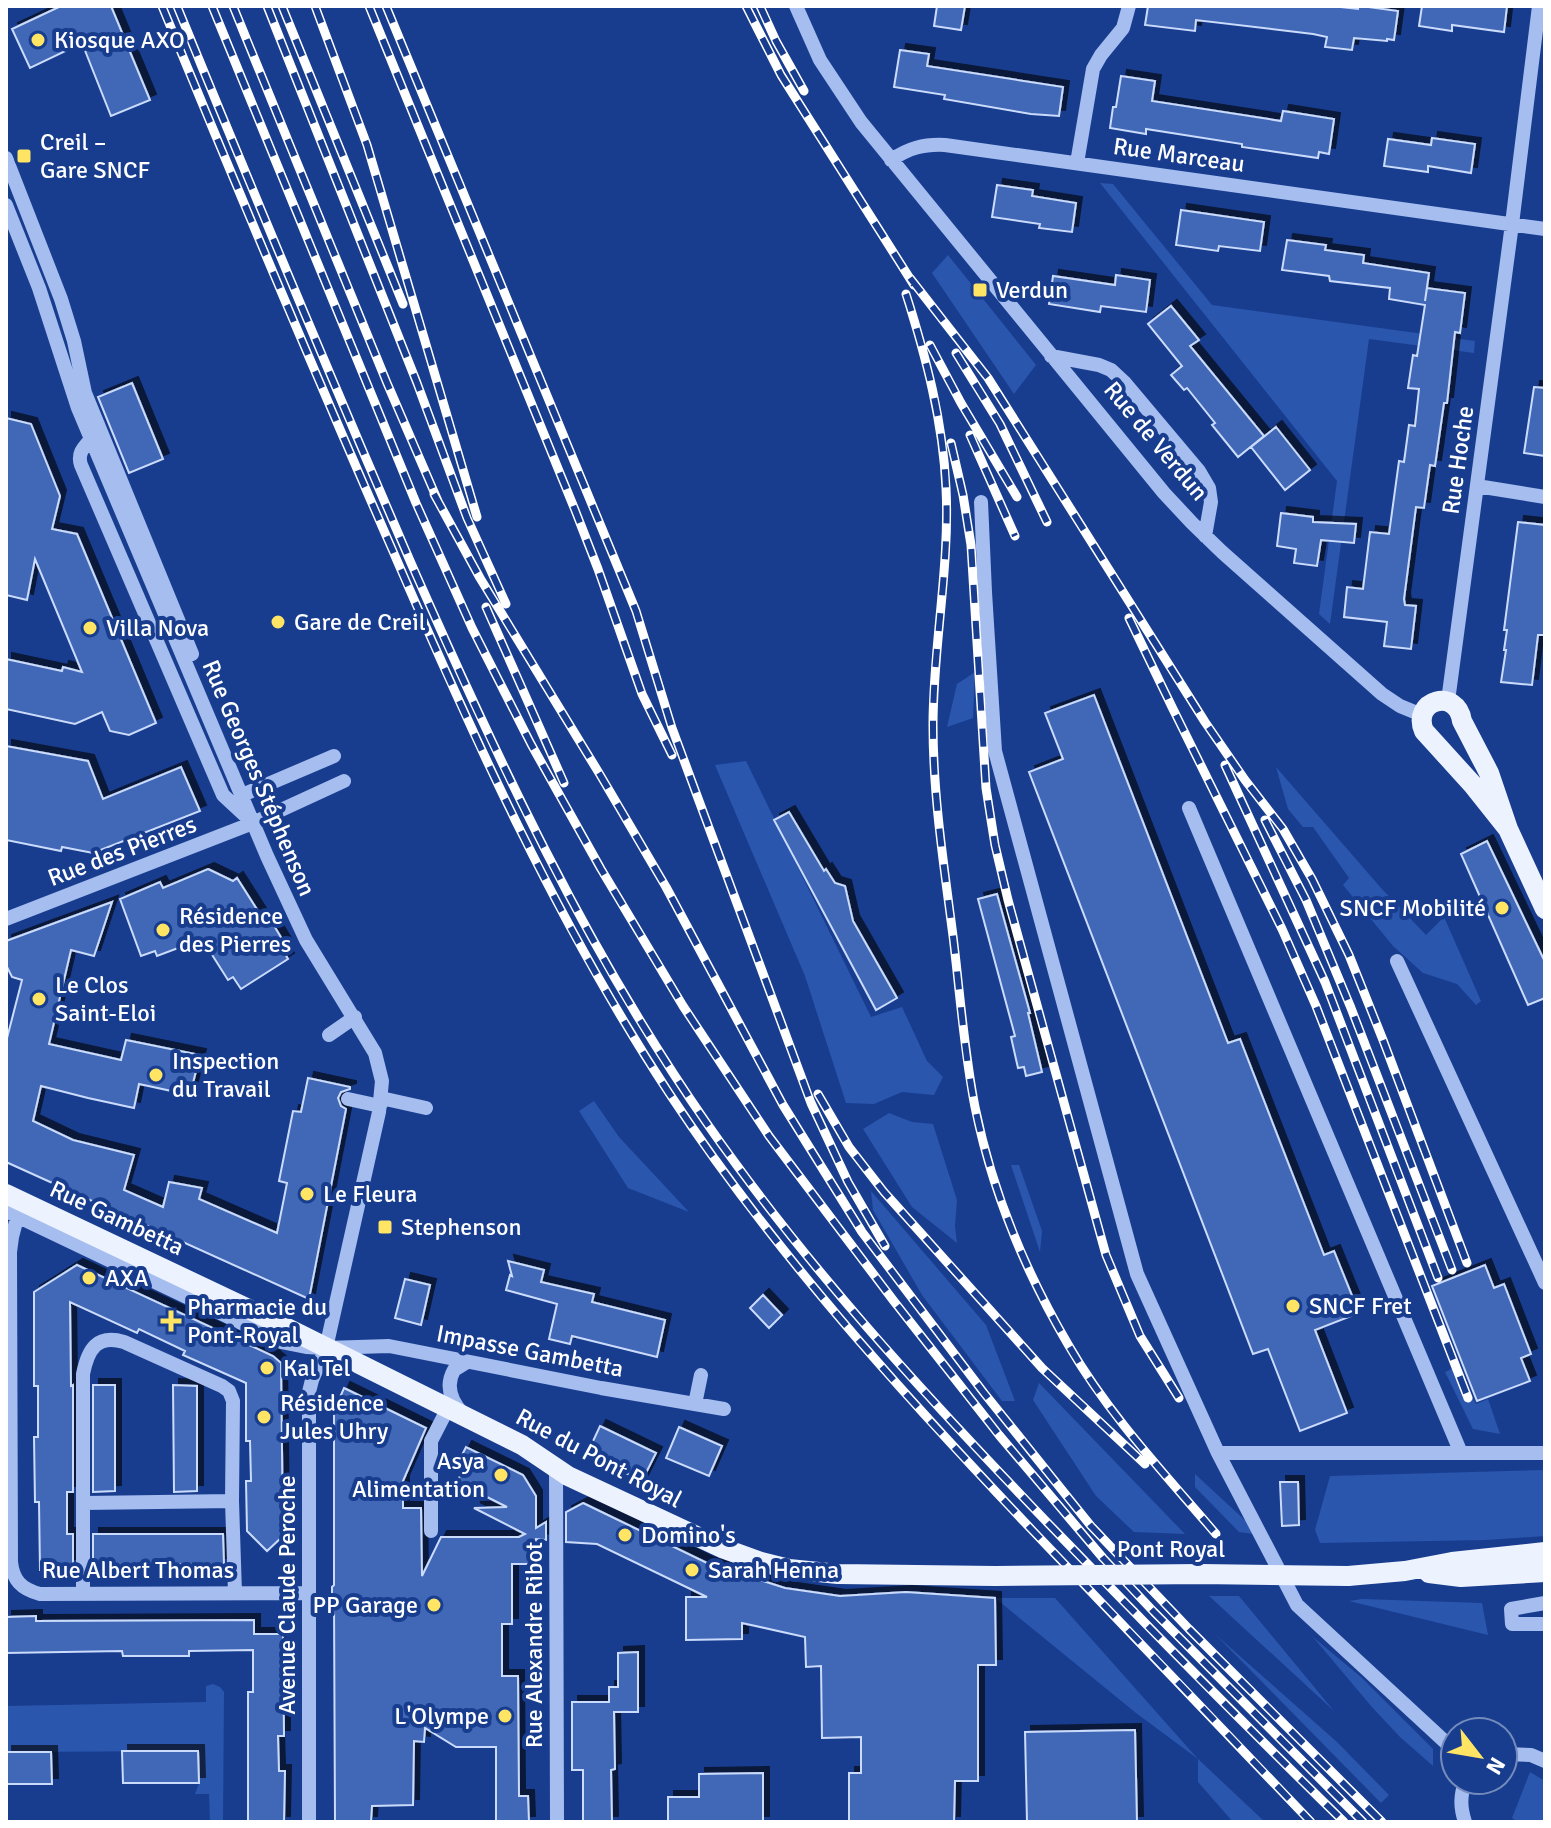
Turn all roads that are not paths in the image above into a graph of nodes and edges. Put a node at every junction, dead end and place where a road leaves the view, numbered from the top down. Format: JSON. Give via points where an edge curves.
{"nodes":[{"id":1,"x":796,"y":6,"type":"edge"},
{"id":2,"x":1129,"y":6,"type":"edge"},
{"id":3,"x":1541,"y":11,"type":"edge"},
{"id":4,"x":6,"y":158,"type":"edge"},
{"id":5,"x":891,"y":160,"type":"junction"},
{"id":6,"x":1077,"y":163,"type":"junction"},
{"id":7,"x":6,"y":205,"type":"edge"},
{"id":8,"x":1512,"y":224,"type":"junction"},
{"id":9,"x":1545,"y":229,"type":"edge"},
{"id":10,"x":1051,"y":356,"type":"junction"},
{"id":11,"x":1477,"y":486,"type":"junction"},
{"id":12,"x":1545,"y":497,"type":"edge"},
{"id":13,"x":981,"y":502,"type":"dead end"},
{"id":14,"x":1205,"y":536,"type":"junction"},
{"id":15,"x":1448,"y":701,"type":"junction"},
{"id":16,"x":1422,"y":715,"type":"junction"},
{"id":17,"x":1462,"y":721,"type":"junction"},
{"id":18,"x":1431,"y":739,"type":"junction"},
{"id":19,"x":334,"y":756,"type":"dead end"},
{"id":20,"x":344,"y":781,"type":"dead end"},
{"id":21,"x":247,"y":793,"type":"junction"},
{"id":22,"x":1189,"y":808,"type":"dead end"},
{"id":23,"x":253,"y":823,"type":"junction"},
{"id":24,"x":1508,"y":829,"type":"junction"},
{"id":25,"x":1545,"y":909,"type":"edge"},
{"id":26,"x":6,"y":919,"type":"edge"},
{"id":27,"x":1397,"y":961,"type":"dead end"},
{"id":28,"x":355,"y":1017,"type":"junction"},
{"id":29,"x":329,"y":1035,"type":"dead end"},
{"id":30,"x":348,"y":1099,"type":"dead end"},
{"id":31,"x":380,"y":1102,"type":"junction"},
{"id":32,"x":426,"y":1108,"type":"dead end"},
{"id":33,"x":13,"y":1206,"type":"edge"},
{"id":34,"x":1545,"y":1283,"type":"edge"},
{"id":35,"x":205,"y":1288,"type":"joint"},
{"id":36,"x":332,"y":1324,"type":"joint"},
{"id":37,"x":326,"y":1348,"type":"junction"},
{"id":38,"x":467,"y":1362,"type":"junction"},
{"id":39,"x":701,"y":1375,"type":"dead end"},
{"id":40,"x":695,"y":1404,"type":"junction"},
{"id":41,"x":724,"y":1409,"type":"dead end"},
{"id":42,"x":457,"y":1413,"type":"junction"},
{"id":43,"x":1218,"y":1453,"type":"junction"},
{"id":44,"x":1461,"y":1453,"type":"junction"},
{"id":45,"x":1545,"y":1453,"type":"edge"},
{"id":46,"x":556,"y":1468,"type":"junction"},
{"id":47,"x":232,"y":1501,"type":"junction"},
{"id":48,"x":84,"y":1503,"type":"junction"},
{"id":49,"x":431,"y":1531,"type":"dead end"},
{"id":50,"x":1545,"y":1552,"type":"edge"},
{"id":51,"x":1405,"y":1571,"type":"junction"},
{"id":52,"x":1545,"y":1572,"type":"edge"},
{"id":53,"x":995,"y":1576,"type":"joint"},
{"id":54,"x":83,"y":1593,"type":"junction"},
{"id":55,"x":235,"y":1593,"type":"junction"},
{"id":56,"x":309,"y":1593,"type":"junction"},
{"id":57,"x":1545,"y":1603,"type":"edge"},
{"id":58,"x":1545,"y":1624,"type":"edge"},
{"id":59,"x":1439,"y":1736,"type":"edge"},
{"id":60,"x":1519,"y":1755,"type":"edge"},
{"id":61,"x":1545,"y":1761,"type":"edge"},
{"id":62,"x":1460,"y":1796,"type":"edge"},
{"id":63,"x":309,"y":1822,"type":"edge"},
{"id":64,"x":557,"y":1822,"type":"edge"},
{"id":65,"x":1465,"y":1822,"type":"edge"}],
"edges":[{"from":1,"to":5,"type":"street","via":[[820,60]]},
{"from":2,"to":6,"type":"street","via":[[1123,28],[1093,69]]},
{"from":3,"to":8,"type":"street","name":"Rue Hoche"},
{"from":4,"to":21,"type":"street","via":[[61,299],[82,384]]},
{"from":5,"to":6,"type":"street","name":"Rue Marceau","via":[[931,144]]},
{"from":5,"to":10,"type":"street","name":"Rue de Verdun"},
{"from":6,"to":8,"type":"street","name":"Rue Marceau"},
{"from":7,"to":23,"type":"street","name":"Rue Georges Stéphenson","via":[[72,393]]},
{"from":8,"to":9,"type":"street","name":"Rue Marceau"},
{"from":8,"to":11,"type":"street","name":"Rue Hoche"},
{"from":10,"to":14,"type":"street","name":"Rue de Verdun"},
{"from":10,"to":14,"type":"street","via":[[1099,365],[1125,383],[1209,488]]},
{"from":11,"to":12,"type":"street"},
{"from":11,"to":15,"type":"street","name":"Rue Hoche"},
{"from":13,"to":43,"type":"street","via":[[995,751],[1137,1274]]},
{"from":14,"to":16,"type":"street","name":"Rue de Verdun","via":[[1382,694]]},
{"from":15,"to":16,"type":"main road","via":[[1432,703]]},
{"from":15,"to":17,"type":"main road"},
{"from":16,"to":18,"type":"main road","via":[[1422,728]]},
{"from":17,"to":18,"type":"main road","via":[[1454,738]]},
{"from":17,"to":24,"type":"main road","via":[[1489,773]]},
{"from":18,"to":24,"type":"main road"},
{"from":19,"to":21,"type":"street"},
{"from":20,"to":23,"type":"street","name":"Rue des Pierres"},
{"from":21,"to":23,"type":"street"},
{"from":22,"to":44,"type":"street"},
{"from":23,"to":26,"type":"street","name":"Rue des Pierres"},
{"from":23,"to":28,"type":"street","name":"Rue Georges Stéphenson","via":[[306,940]]},
{"from":24,"to":25,"type":"main road"},
{"from":27,"to":34,"type":"street"},
{"from":28,"to":29,"type":"street"},
{"from":28,"to":31,"type":"street","name":"Rue Georges Stéphenson","via":[[380,1067]]},
{"from":30,"to":31,"type":"street"},
{"from":31,"to":32,"type":"street"},
{"from":31,"to":36,"type":"street","name":"Rue Georges Stéphenson"},
{"from":33,"to":35,"type":"main road","name":"Rue Gambetta"},
{"from":33,"to":37,"type":"street","name":"Impasse Gambetta","via":[[281,1342]]},
{"from":33,"to":54,"type":"street","name":"Rue Albert Thomas","via":[[12,1572],[30,1592]]},
{"from":35,"to":37,"type":"main road","name":"Rue du Pont Royal"},
{"from":36,"to":37,"type":"street","name":"Avenue Claude Peroche"},
{"from":37,"to":38,"type":"street","name":"Impasse Gambetta","via":[[389,1346]]},
{"from":37,"to":42,"type":"main road","name":"Rue du Pont Royal"},
{"from":37,"to":56,"type":"street","name":"Avenue Claude Peroche","via":[[308,1404]]},
{"from":38,"to":40,"type":"street","name":"Impasse Gambetta"},
{"from":38,"to":42,"type":"street","via":[[454,1370],[450,1384]]},
{"from":39,"to":40,"type":"street"},
{"from":40,"to":41,"type":"street","name":"Impasse Gambetta"},
{"from":42,"to":46,"type":"main road","name":"Rue du Pont Royal"},
{"from":42,"to":49,"type":"street","via":[[431,1441]]},
{"from":43,"to":44,"type":"street"},
{"from":43,"to":59,"type":"street","via":[[1297,1605]]},
{"from":44,"to":45,"type":"street"},
{"from":46,"to":53,"type":"main road","name":"Rue du Pont Royal","via":[[691,1535],[789,1569]]},
{"from":46,"to":64,"type":"street","name":"Rue Alexandre Ribot"},
{"from":47,"to":48,"type":"street"},
{"from":47,"to":48,"type":"street","via":[[229,1391],[107,1339],[90,1354],[83,1374]]},
{"from":47,"to":55,"type":"street"},
{"from":48,"to":54,"type":"street"},
{"from":50,"to":51,"type":"main road"},
{"from":51,"to":52,"type":"main road","via":[[1461,1577]]},
{"from":51,"to":53,"type":"main road","name":"Pont Royal","bridge":true,"via":[[1348,1576]]},
{"from":54,"to":55,"type":"street","name":"Rue Albert Thomas"},
{"from":55,"to":56,"type":"street","name":"Rue Albert Thomas"},
{"from":56,"to":63,"type":"street","name":"Avenue Claude Peroche"},
{"from":57,"to":58,"type":"street","via":[[1511,1609],[1512,1624]]},
{"from":60,"to":61,"type":"street"},
{"from":62,"to":65,"type":"street"}]}
